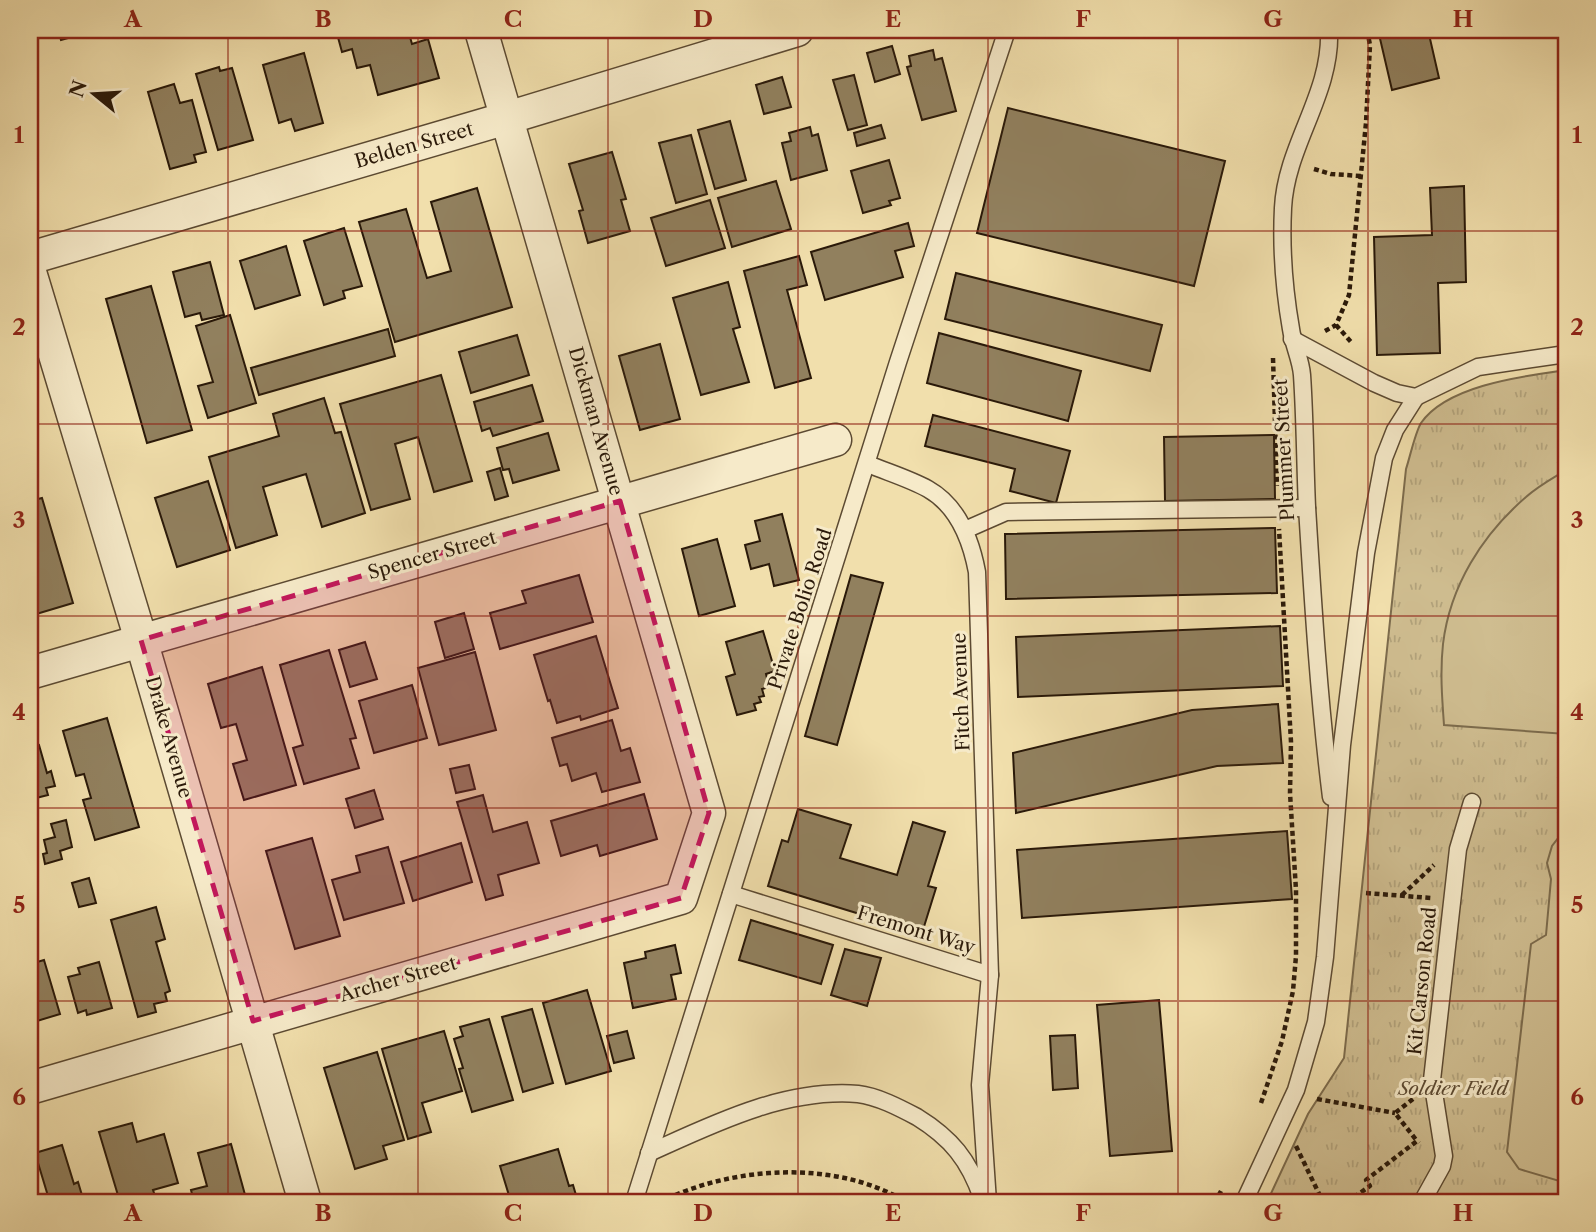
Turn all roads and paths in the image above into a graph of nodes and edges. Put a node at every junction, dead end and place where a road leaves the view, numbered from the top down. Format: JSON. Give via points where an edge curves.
{"nodes":[{"id":1,"x":481,"y":30,"type":"edge"},
{"id":2,"x":797,"y":30,"type":"edge"},
{"id":3,"x":1007,"y":30,"type":"edge"},
{"id":4,"x":1329,"y":30,"type":"edge"},
{"id":5,"x":1367,"y":30,"type":"edge"},
{"id":6,"x":507,"y":118,"type":"junction"},
{"id":7,"x":1292,"y":163,"type":"junction"},
{"id":8,"x":1361,"y":176,"type":"junction"},
{"id":9,"x":30,"y":258,"type":"edge"},
{"id":10,"x":30,"y":272,"type":"edge"},
{"id":11,"x":1293,"y":339,"type":"junction"},
{"id":12,"x":1314,"y":350,"type":"junction"},
{"id":13,"x":1273,"y":354,"type":"dead end"},
{"id":14,"x":1566,"y":354,"type":"edge"},
{"id":15,"x":1416,"y":397,"type":"junction"},
{"id":16,"x":835,"y":440,"type":"dead end"},
{"id":17,"x":867,"y":464,"type":"junction"},
{"id":18,"x":620,"y":501,"type":"junction"},
{"id":19,"x":1277,"y":508,"type":"junction"},
{"id":20,"x":1307,"y":508,"type":"junction"},
{"id":21,"x":965,"y":530,"type":"junction"},
{"id":22,"x":141,"y":640,"type":"junction"},
{"id":23,"x":30,"y":673,"type":"edge"},
{"id":24,"x":1472,"y":802,"type":"dead end"},
{"id":25,"x":709,"y":813,"type":"joint"},
{"id":26,"x":1335,"y":834,"type":"junction"},
{"id":27,"x":1366,"y":892,"type":"dead end"},
{"id":28,"x":731,"y":894,"type":"junction"},
{"id":29,"x":1452,"y":900,"type":"junction"},
{"id":30,"x":990,"y":975,"type":"junction"},
{"id":31,"x":253,"y":1021,"type":"junction"},
{"id":32,"x":30,"y":1088,"type":"edge"},
{"id":33,"x":1296,"y":1090,"type":"junction"},
{"id":34,"x":1259,"y":1111,"type":"dead end"},
{"id":35,"x":1395,"y":1113,"type":"dead end"},
{"id":36,"x":1293,"y":1138,"type":"dead end"},
{"id":37,"x":649,"y":1153,"type":"junction"},
{"id":38,"x":1440,"y":1169,"type":"junction"},
{"id":39,"x":1227,"y":1179,"type":"dead end"},
{"id":40,"x":305,"y":1202,"type":"edge"},
{"id":41,"x":634,"y":1202,"type":"edge"},
{"id":42,"x":660,"y":1202,"type":"edge"},
{"id":43,"x":906,"y":1202,"type":"edge"},
{"id":44,"x":986,"y":1202,"type":"edge"},
{"id":45,"x":1215,"y":1202,"type":"edge"},
{"id":46,"x":1244,"y":1202,"type":"edge"},
{"id":47,"x":1323,"y":1202,"type":"edge"},
{"id":48,"x":1347,"y":1202,"type":"edge"},
{"id":49,"x":1422,"y":1202,"type":"edge"}],
"edges":[{"from":1,"to":6,"type":"street","name":"Dickman Avenue"},
{"from":2,"to":6,"type":"street","name":"Belden Street"},
{"from":3,"to":17,"type":"lane","name":"Private Bolio Road"},
{"from":4,"to":7,"type":"lane","name":"Plummer Street","via":[[1322,85]]},
{"from":5,"to":8,"type":"path"},
{"from":6,"to":9,"type":"street","name":"Belden Street"},
{"from":6,"to":18,"type":"street","name":"Dickman Avenue"},
{"from":7,"to":8,"type":"path","via":[[1331,174]]},
{"from":7,"to":11,"type":"lane","name":"Plummer Street","via":[[1283,218],[1286,298]]},
{"from":8,"to":12,"type":"path","via":[[1349,295],[1336,325],[1325,329]]},
{"from":10,"to":22,"type":"street","name":"Drake Avenue"},
{"from":11,"to":12,"type":"lane"},
{"from":11,"to":20,"type":"lane","name":"Plummer Street","via":[[1302,371]]},
{"from":12,"to":15,"type":"lane","via":[[1374,383]]},
{"from":13,"to":19,"type":"path"},
{"from":14,"to":15,"type":"lane","via":[[1478,368]]},
{"from":15,"to":26,"type":"lane","name":"Plummer Street","via":[[1392,438],[1375,497],[1349,685]]},
{"from":16,"to":18,"type":"street","name":"Spencer Street"},
{"from":17,"to":21,"type":"lane","name":"Fitch Avenue","via":[[929,489]]},
{"from":17,"to":28,"type":"lane","name":"Private Bolio Road"},
{"from":18,"to":22,"type":"street","name":"Spencer Street"},
{"from":18,"to":25,"type":"street","name":"Dickman Avenue"},
{"from":19,"to":20,"type":"lane"},
{"from":19,"to":21,"type":"lane","via":[[1006,512]]},
{"from":19,"to":34,"type":"path","via":[[1291,742],[1296,956],[1282,1041]]},
{"from":20,"to":26,"type":"lane","name":"Plummer Street"},
{"from":21,"to":30,"type":"lane","name":"Fitch Avenue","via":[[977,572]]},
{"from":22,"to":23,"type":"street","name":"Spencer Street"},
{"from":22,"to":31,"type":"street","name":"Drake Avenue"},
{"from":24,"to":29,"type":"lane","name":"Kit Carson Road","via":[[1458,849]]},
{"from":25,"to":31,"type":"street","name":"Archer Street","via":[[681,898]]},
{"from":26,"to":33,"type":"lane","name":"Plummer Street","via":[[1319,1001]]},
{"from":27,"to":29,"type":"path"},
{"from":28,"to":30,"type":"lane","name":"Fremont Way"},
{"from":28,"to":37,"type":"lane","name":"Private Bolio Road"},
{"from":29,"to":38,"type":"lane","name":"Kit Carson Road","via":[[1432,1080],[1444,1156]]},
{"from":30,"to":44,"type":"lane","name":"Fremont Way","via":[[980,1085]]},
{"from":31,"to":32,"type":"street","name":"Archer Street"},
{"from":31,"to":40,"type":"street","name":"Drake Avenue"},
{"from":33,"to":35,"type":"path","via":[[1323,1101]]},
{"from":33,"to":46,"type":"lane","name":"Plummer Street"},
{"from":36,"to":47,"type":"path"},
{"from":37,"to":41,"type":"lane","name":"Private Bolio Road"},
{"from":37,"to":44,"type":"lane","via":[[754,1110],[826,1094],[860,1094],[901,1108],[948,1139],[965,1158]]},
{"from":38,"to":48,"type":"path","via":[[1418,1141],[1366,1180],[1370,1186]]},
{"from":38,"to":49,"type":"lane","name":"Kit Carson Road"},
{"from":39,"to":45,"type":"path"},
{"from":42,"to":43,"type":"path","via":[[716,1180],[781,1173],[857,1180]]}]}
